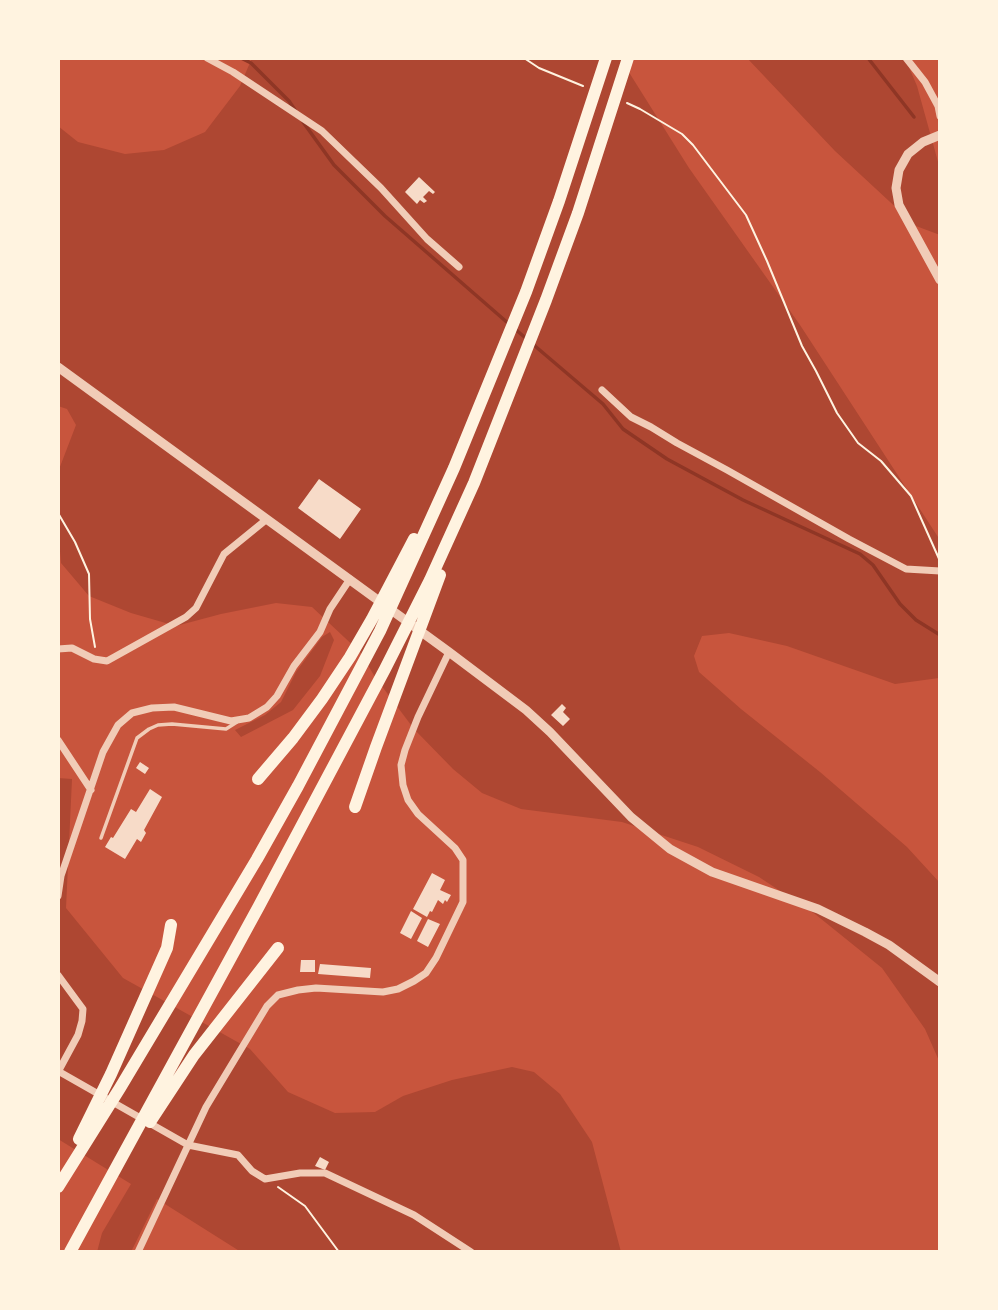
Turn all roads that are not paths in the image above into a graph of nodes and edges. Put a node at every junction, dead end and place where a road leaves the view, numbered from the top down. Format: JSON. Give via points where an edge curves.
{"nodes":[{"id":1,"x":207,"y":58,"type":"edge"},
{"id":2,"x":606,"y":58,"type":"edge"},
{"id":3,"x":628,"y":58,"type":"edge"},
{"id":4,"x":906,"y":58,"type":"edge"},
{"id":5,"x":940,"y":116,"type":"edge"},
{"id":6,"x":940,"y":135,"type":"edge"},
{"id":7,"x":459,"y":267,"type":"dead end"},
{"id":8,"x":940,"y":281,"type":"edge"},
{"id":9,"x":58,"y":367,"type":"edge"},
{"id":10,"x":489,"y":384,"type":"junction"},
{"id":11,"x":602,"y":390,"type":"dead end"},
{"id":12,"x":474,"y":483,"type":"junction"},
{"id":13,"x":267,"y":519,"type":"junction"},
{"id":14,"x":940,"y":571,"type":"edge"},
{"id":15,"x":349,"y":579,"type":"junction"},
{"id":16,"x":58,"y":649,"type":"edge"},
{"id":17,"x":449,"y":652,"type":"junction"},
{"id":18,"x":242,"y":719,"type":"junction"},
{"id":19,"x":58,"y":740,"type":"edge"},
{"id":20,"x":258,"y":779,"type":"dead end"},
{"id":21,"x":90,"y":790,"type":"junction"},
{"id":22,"x":355,"y":807,"type":"dead end"},
{"id":23,"x":101,"y":838,"type":"dead end"},
{"id":24,"x":58,"y":896,"type":"edge"},
{"id":25,"x":171,"y":925,"type":"dead end"},
{"id":26,"x":278,"y":948,"type":"dead end"},
{"id":27,"x":58,"y":975,"type":"edge"},
{"id":28,"x":940,"y":982,"type":"edge"},
{"id":29,"x":58,"y":1072,"type":"edge"},
{"id":30,"x":188,"y":1145,"type":"junction"},
{"id":31,"x":58,"y":1179,"type":"edge"},
{"id":32,"x":58,"y":1187,"type":"edge"},
{"id":33,"x":70,"y":1252,"type":"edge"},
{"id":34,"x":76,"y":1252,"type":"edge"},
{"id":35,"x":138,"y":1252,"type":"edge"},
{"id":36,"x":471,"y":1252,"type":"edge"}],
"edges":[{"from":1,"to":7,"type":"street","via":[[322,131]]},
{"from":2,"to":10,"type":"highway","via":[[559,201]]},
{"from":3,"to":12,"type":"highway","via":[[547,300]]},
{"from":4,"to":5,"type":"street","via":[[925,82]]},
{"from":6,"to":8,"type":"street","via":[[908,154],[896,188],[899,205]]},
{"from":9,"to":13,"type":"street"},
{"from":10,"to":20,"type":"highway","via":[[355,648],[322,699]]},
{"from":10,"to":32,"type":"highway","via":[[380,631],[298,786]]},
{"from":11,"to":14,"type":"street","via":[[631,417],[849,540],[906,569]]},
{"from":12,"to":22,"type":"highway"},
{"from":12,"to":33,"type":"highway","via":[[385,668]]},
{"from":13,"to":15,"type":"street"},
{"from":13,"to":16,"type":"street","via":[[224,554],[196,608],[186,617],[107,661],[72,648]]},
{"from":15,"to":17,"type":"street"},
{"from":15,"to":18,"type":"street","via":[[277,696],[267,707]]},
{"from":17,"to":28,"type":"street","via":[[526,710],[631,817],[670,849],[712,872],[818,909],[865,932]]},
{"from":17,"to":30,"type":"street","via":[[401,765],[408,800],[463,860],[463,902],[436,958],[426,973],[398,989],[316,988],[278,995],[206,1107]]},
{"from":18,"to":21,"type":"street","via":[[231,721],[174,707],[132,713],[118,725],[103,752]]},
{"from":18,"to":23,"type":"lane","via":[[226,729],[158,725],[137,738]]},
{"from":19,"to":21,"type":"street"},
{"from":21,"to":24,"type":"street"},
{"from":25,"to":31,"type":"highway","via":[[167,948],[111,1074]]},
{"from":26,"to":34,"type":"highway","via":[[194,1055]]},
{"from":27,"to":29,"type":"street","via":[[83,1009],[78,1035]]},
{"from":29,"to":30,"type":"street"},
{"from":30,"to":35,"type":"street"},
{"from":30,"to":36,"type":"street","via":[[238,1154],[265,1179],[325,1173],[414,1215]]}]}
